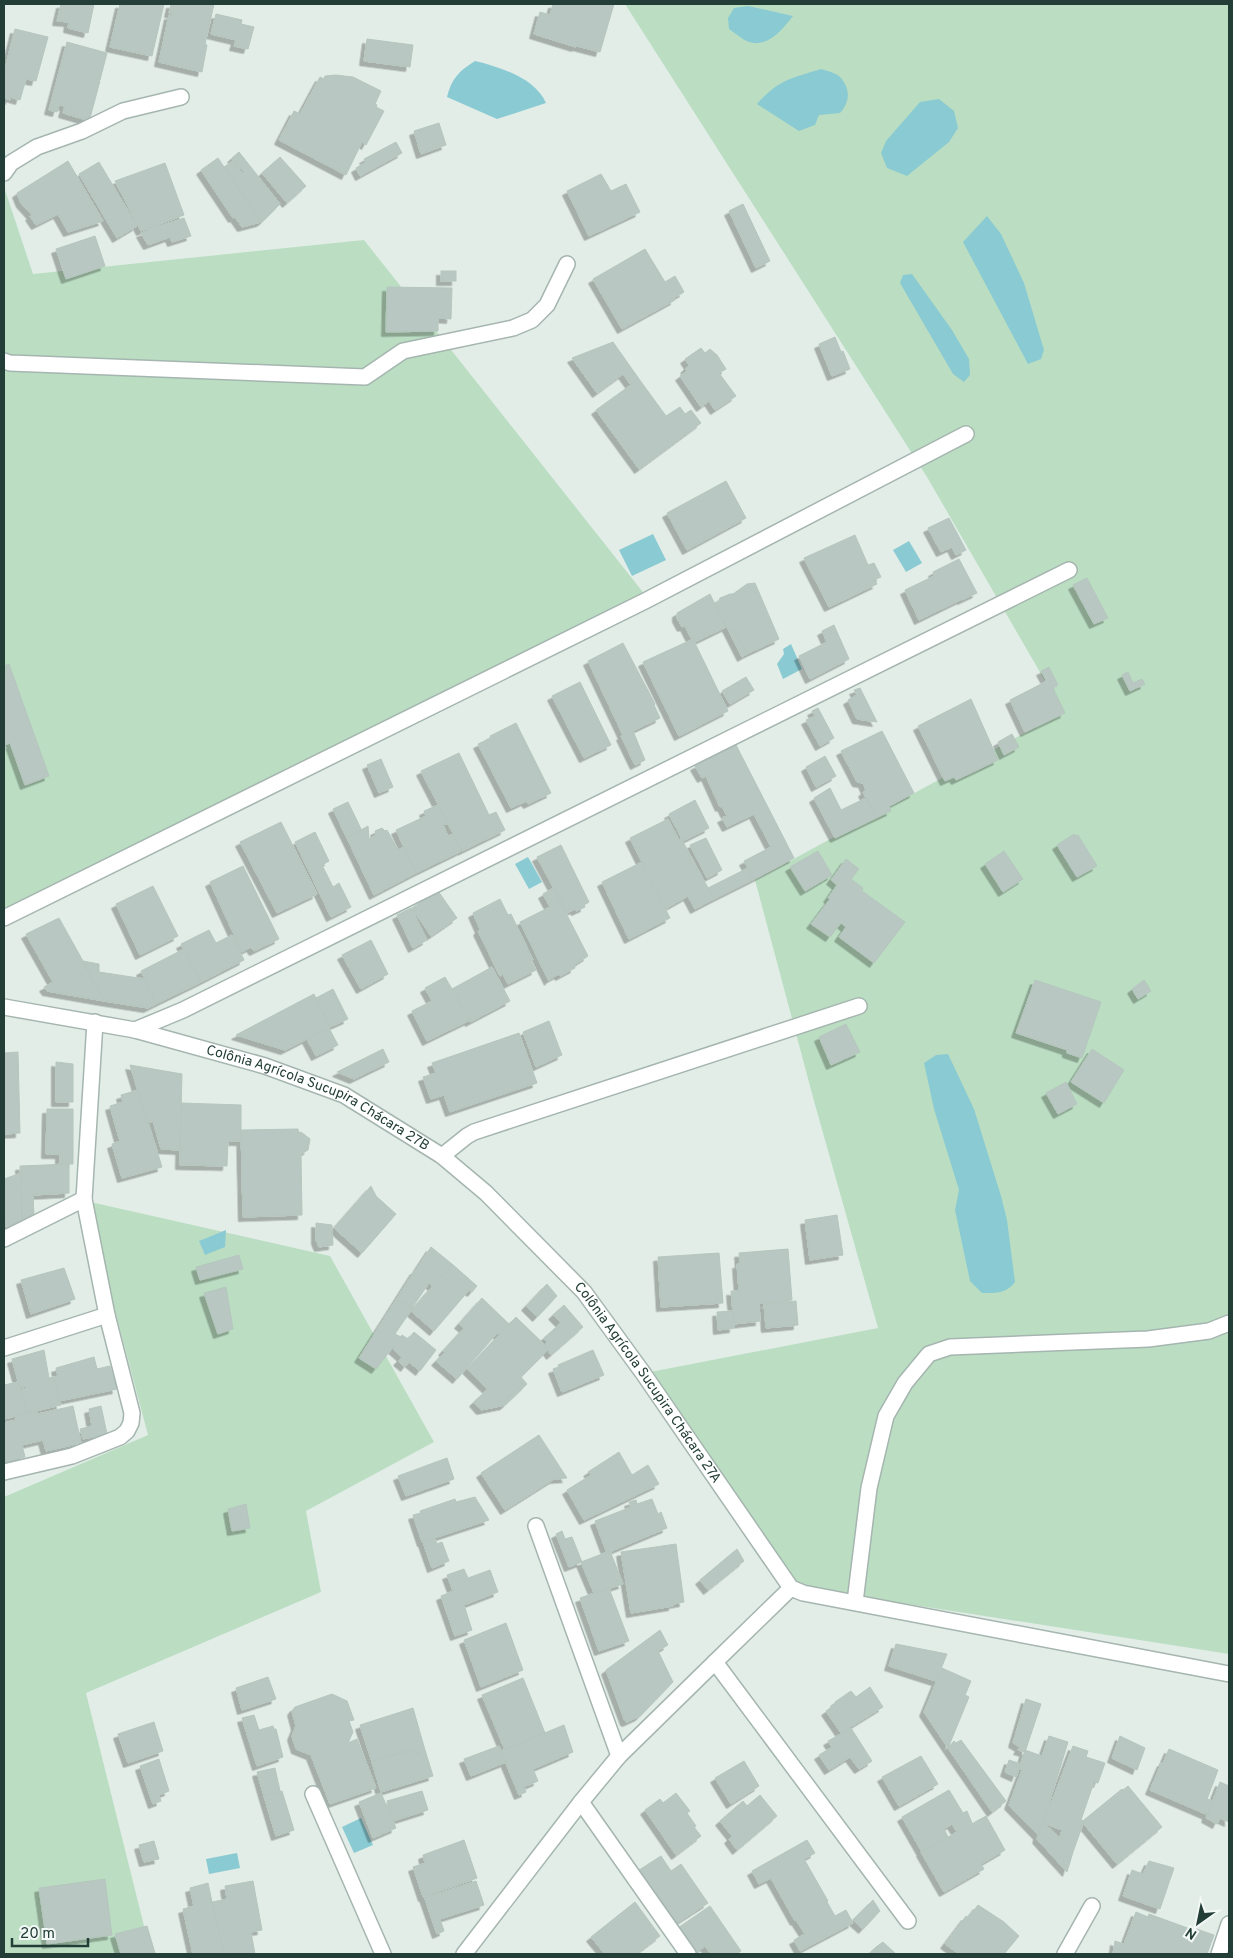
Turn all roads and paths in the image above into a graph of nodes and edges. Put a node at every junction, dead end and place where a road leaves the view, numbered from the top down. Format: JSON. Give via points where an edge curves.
{"nodes":[{"id":1,"x":181,"y":98,"type":"dead end"},
{"id":2,"x":4,"y":173,"type":"edge"},
{"id":3,"x":568,"y":264,"type":"dead end"},
{"id":4,"x":4,"y":361,"type":"edge"},
{"id":5,"x":966,"y":434,"type":"dead end"},
{"id":6,"x":1069,"y":570,"type":"dead end"},
{"id":7,"x":4,"y":918,"type":"edge"},
{"id":8,"x":859,"y":1006,"type":"dead end"},
{"id":9,"x":4,"y":1007,"type":"edge"},
{"id":10,"x":95,"y":1022,"type":"junction"},
{"id":11,"x":134,"y":1030,"type":"junction"},
{"id":12,"x":442,"y":1156,"type":"junction"},
{"id":13,"x":486,"y":1193,"type":"joint"},
{"id":14,"x":84,"y":1198,"type":"junction"},
{"id":15,"x":4,"y":1239,"type":"edge"},
{"id":16,"x":107,"y":1315,"type":"junction"},
{"id":17,"x":1229,"y":1323,"type":"edge"},
{"id":18,"x":4,"y":1348,"type":"edge"},
{"id":19,"x":4,"y":1472,"type":"edge"},
{"id":20,"x":536,"y":1526,"type":"dead end"},
{"id":21,"x":791,"y":1588,"type":"junction"},
{"id":22,"x":855,"y":1602,"type":"junction"},
{"id":23,"x":715,"y":1662,"type":"junction"},
{"id":24,"x":1229,"y":1674,"type":"edge"},
{"id":25,"x":619,"y":1756,"type":"junction"},
{"id":26,"x":313,"y":1794,"type":"dead end"},
{"id":27,"x":581,"y":1802,"type":"junction"},
{"id":28,"x":1092,"y":1906,"type":"dead end"},
{"id":29,"x":908,"y":1921,"type":"dead end"},
{"id":30,"x":1229,"y":1924,"type":"edge"},
{"id":31,"x":383,"y":1954,"type":"edge"},
{"id":32,"x":464,"y":1954,"type":"edge"},
{"id":33,"x":688,"y":1954,"type":"edge"},
{"id":34,"x":1065,"y":1954,"type":"edge"},
{"id":35,"x":1218,"y":1954,"type":"edge"}],
"edges":[{"from":1,"to":2,"type":"street","via":[[123,111],[82,131],[37,147],[11,163]]},
{"from":3,"to":4,"type":"street","via":[[547,305],[532,320],[513,328],[404,351],[365,378]]},
{"from":5,"to":7,"type":"street","via":[[645,601]]},
{"from":6,"to":11,"type":"street","via":[[183,1010]]},
{"from":8,"to":12,"type":"street","via":[[474,1132]]},
{"from":9,"to":10,"type":"street","name":"Colônia Agrícola Sucupira Chácara 27B"},
{"from":10,"to":11,"type":"street","name":"Colônia Agrícola Sucupira Chácara 27B"},
{"from":10,"to":14,"type":"street"},
{"from":11,"to":12,"type":"street","name":"Colônia Agrícola Sucupira Chácara 27B","via":[[266,1066],[344,1095]]},
{"from":12,"to":13,"type":"street","name":"Colônia Agrícola Sucupira Chácara 27B"},
{"from":13,"to":21,"type":"street","name":"Colônia Agrícola Sucupira Chácara 27A","via":[[584,1292]]},
{"from":14,"to":15,"type":"street"},
{"from":14,"to":16,"type":"street"},
{"from":16,"to":18,"type":"street"},
{"from":16,"to":19,"type":"street","via":[[132,1413],[127,1430],[120,1437],[72,1456]]},
{"from":17,"to":22,"type":"street","via":[[1209,1331],[1148,1339],[950,1347],[929,1354],[905,1383],[886,1416],[869,1488]]},
{"from":20,"to":25,"type":"street"},
{"from":21,"to":22,"type":"street"},
{"from":21,"to":23,"type":"street"},
{"from":22,"to":24,"type":"street"},
{"from":23,"to":25,"type":"street"},
{"from":23,"to":29,"type":"street"},
{"from":25,"to":27,"type":"street"},
{"from":26,"to":31,"type":"street"},
{"from":27,"to":32,"type":"street"},
{"from":27,"to":33,"type":"street"},
{"from":28,"to":34,"type":"street"},
{"from":30,"to":35,"type":"street"}]}
